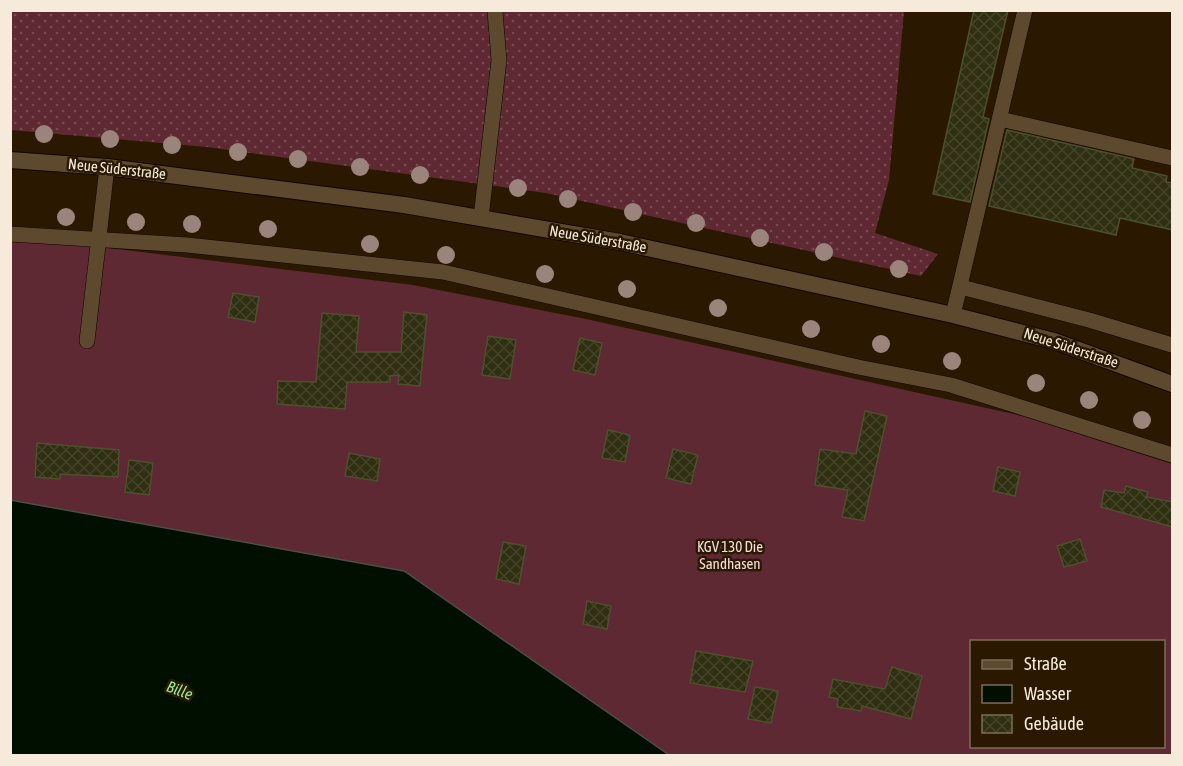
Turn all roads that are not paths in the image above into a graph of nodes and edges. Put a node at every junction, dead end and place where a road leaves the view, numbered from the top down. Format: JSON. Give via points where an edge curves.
{"nodes":[{"id":1,"x":1025,"y":10,"type":"edge"},
{"id":2,"x":495,"y":12,"type":"edge"},
{"id":3,"x":1000,"y":119,"type":"junction"},
{"id":4,"x":1173,"y":158,"type":"edge"},
{"id":5,"x":10,"y":160,"type":"edge"},
{"id":6,"x":107,"y":167,"type":"junction"},
{"id":7,"x":481,"y":218,"type":"junction"},
{"id":8,"x":10,"y":234,"type":"edge"},
{"id":9,"x":99,"y":239,"type":"junction"},
{"id":10,"x":961,"y":288,"type":"junction"},
{"id":11,"x":953,"y":315,"type":"junction"},
{"id":12,"x":87,"y":341,"type":"dead end"},
{"id":13,"x":1173,"y":345,"type":"edge"},
{"id":14,"x":1173,"y":384,"type":"edge"},
{"id":15,"x":1173,"y":455,"type":"edge"}],
"edges":[{"from":1,"to":3,"type":"lane"},
{"from":2,"to":7,"type":"lane","via":[[499,60]]},
{"from":3,"to":4,"type":"lane"},
{"from":3,"to":10,"type":"lane"},
{"from":5,"to":6,"type":"street","name":"Neue Süderstraße"},
{"from":6,"to":7,"type":"street","name":"Neue Süderstraße"},
{"from":6,"to":9,"type":"lane"},
{"from":7,"to":11,"type":"street","name":"Neue Süderstraße","via":[[620,242]]},
{"from":8,"to":9,"type":"lane"},
{"from":9,"to":12,"type":"lane"},
{"from":9,"to":15,"type":"lane","via":[[443,272],[951,385]]},
{"from":10,"to":11,"type":"lane"},
{"from":10,"to":13,"type":"lane"},
{"from":11,"to":14,"type":"street","name":"Neue Süderstraße","via":[[1054,341]]}]}
